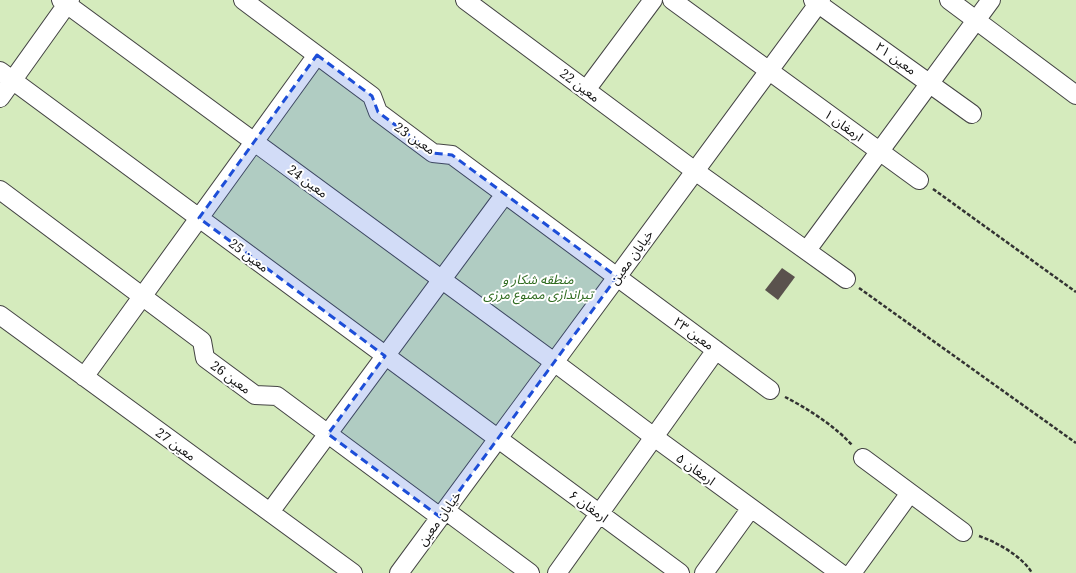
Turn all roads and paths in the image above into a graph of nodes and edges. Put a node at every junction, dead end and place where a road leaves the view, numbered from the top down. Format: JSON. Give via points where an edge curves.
{"nodes":[{"id":1,"x":243,"y":0,"type":"edge"},
{"id":2,"x":465,"y":0,"type":"edge"},
{"id":3,"x":653,"y":0,"type":"edge"},
{"id":4,"x":672,"y":0,"type":"edge"},
{"id":5,"x":949,"y":0,"type":"edge"},
{"id":6,"x":992,"y":0,"type":"edge"},
{"id":7,"x":818,"y":1,"type":"edge"},
{"id":8,"x":66,"y":2,"type":"edge"},
{"id":9,"x":976,"y":20,"type":"junction"},
{"id":10,"x":317,"y":55,"type":"junction"},
{"id":11,"x":769,"y":71,"type":"junction"},
{"id":12,"x":6,"y":76,"type":"edge"},
{"id":13,"x":930,"y":83,"type":"junction"},
{"id":14,"x":586,"y":90,"type":"junction"},
{"id":15,"x":1076,"y":94,"type":"edge"},
{"id":16,"x":0,"y":98,"type":"edge"},
{"id":17,"x":972,"y":114,"type":"dead end"},
{"id":18,"x":254,"y":142,"type":"junction"},
{"id":19,"x":880,"y":151,"type":"junction"},
{"id":20,"x":695,"y":171,"type":"junction"},
{"id":21,"x":919,"y":180,"type":"joint"},
{"id":22,"x":0,"y":190,"type":"edge"},
{"id":23,"x":505,"y":194,"type":"junction"},
{"id":24,"x":199,"y":218,"type":"junction"},
{"id":25,"x":807,"y":250,"type":"junction"},
{"id":26,"x":617,"y":277,"type":"junction"},
{"id":27,"x":846,"y":279,"type":"joint"},
{"id":28,"x":442,"y":280,"type":"junction"},
{"id":29,"x":1076,"y":292,"type":"edge"},
{"id":30,"x":143,"y":296,"type":"junction"},
{"id":31,"x":0,"y":315,"type":"edge"},
{"id":32,"x":716,"y":350,"type":"junction"},
{"id":33,"x":385,"y":356,"type":"junction"},
{"id":34,"x":554,"y":362,"type":"junction"},
{"id":35,"x":84,"y":376,"type":"junction"},
{"id":36,"x":770,"y":390,"type":"joint"},
{"id":37,"x":328,"y":434,"type":"junction"},
{"id":38,"x":654,"y":438,"type":"junction"},
{"id":39,"x":498,"y":439,"type":"junction"},
{"id":40,"x":1076,"y":443,"type":"edge"},
{"id":41,"x":863,"y":458,"type":"joint"},
{"id":42,"x":910,"y":493,"type":"junction"},
{"id":43,"x":751,"y":508,"type":"junction"},
{"id":44,"x":270,"y":512,"type":"junction"},
{"id":45,"x":442,"y":514,"type":"junction"},
{"id":46,"x":599,"y":514,"type":"junction"},
{"id":47,"x":963,"y":532,"type":"joint"},
{"id":48,"x":352,"y":573,"type":"edge"},
{"id":49,"x":398,"y":573,"type":"edge"},
{"id":50,"x":530,"y":573,"type":"edge"},
{"id":51,"x":557,"y":573,"type":"edge"},
{"id":52,"x":680,"y":573,"type":"edge"},
{"id":53,"x":704,"y":573,"type":"edge"},
{"id":54,"x":840,"y":573,"type":"edge"},
{"id":55,"x":852,"y":573,"type":"edge"},
{"id":56,"x":1032,"y":573,"type":"edge"}],
"edges":[{"from":1,"to":10,"type":"street","name":"معین 23"},
{"from":2,"to":14,"type":"street","name":"معین 22"},
{"from":3,"to":14,"type":"street"},
{"from":4,"to":11,"type":"street","name":"ارمغان ۱"},
{"from":5,"to":9,"type":"street"},
{"from":6,"to":9,"type":"street"},
{"from":7,"to":11,"type":"street","name":"خیابان معین"},
{"from":7,"to":13,"type":"street","name":"معین ۲۱"},
{"from":8,"to":12,"type":"street"},
{"from":8,"to":18,"type":"street","name":"معین 24"},
{"from":9,"to":13,"type":"street"},
{"from":9,"to":15,"type":"street"},
{"from":10,"to":18,"type":"street"},
{"from":10,"to":23,"type":"street","name":"معین 23","via":[[372,96],[378,112],[433,153],[452,155]]},
{"from":11,"to":19,"type":"street","name":"ارمغان ۱"},
{"from":11,"to":20,"type":"street","name":"خیابان معین"},
{"from":12,"to":16,"type":"street"},
{"from":12,"to":24,"type":"street","name":"معین 25"},
{"from":13,"to":17,"type":"street","name":"معین ۲۱"},
{"from":13,"to":19,"type":"street"},
{"from":14,"to":20,"type":"street","name":"معین 22"},
{"from":18,"to":24,"type":"street"},
{"from":18,"to":28,"type":"street","name":"معین 24"},
{"from":19,"to":21,"type":"street","name":"ارمغان ۱"},
{"from":19,"to":25,"type":"street"},
{"from":20,"to":25,"type":"street","name":"معین 22"},
{"from":20,"to":26,"type":"street","name":"خیابان معین"},
{"from":21,"to":29,"type":"path"},
{"from":22,"to":30,"type":"street","name":"معین 26"},
{"from":23,"to":26,"type":"street","name":"معین 23"},
{"from":23,"to":28,"type":"street"},
{"from":24,"to":30,"type":"street"},
{"from":24,"to":33,"type":"street","name":"معین 25"},
{"from":25,"to":27,"type":"street","name":"معین 22"},
{"from":26,"to":32,"type":"street","name":"معین ۲۳"},
{"from":26,"to":34,"type":"street","name":"خیابان معین"},
{"from":27,"to":40,"type":"path"},
{"from":28,"to":33,"type":"street"},
{"from":28,"to":34,"type":"street","name":"معین 24"},
{"from":30,"to":35,"type":"street"},
{"from":30,"to":37,"type":"street","name":"معین 26","via":[[202,340],[205,358],[254,395],[277,396]]},
{"from":31,"to":35,"type":"street","name":"معین 27"},
{"from":32,"to":36,"type":"street","name":"معین ۲۳"},
{"from":32,"to":38,"type":"street"},
{"from":33,"to":37,"type":"street"},
{"from":33,"to":39,"type":"street","name":"معین 25"},
{"from":34,"to":38,"type":"street","name":"ارمغان ۵"},
{"from":34,"to":39,"type":"street","name":"خیابان معین"},
{"from":35,"to":44,"type":"street","name":"معین 27"},
{"from":36,"to":41,"type":"path","via":[[795,402],[827,423],[844,436]]},
{"from":37,"to":44,"type":"street"},
{"from":37,"to":45,"type":"street","name":"معین 26"},
{"from":38,"to":43,"type":"street","name":"ارمغان ۵"},
{"from":38,"to":46,"type":"street"},
{"from":39,"to":45,"type":"street","name":"خیابان معین"},
{"from":39,"to":46,"type":"street","name":"ارمغان ۶"},
{"from":41,"to":42,"type":"street"},
{"from":42,"to":47,"type":"street"},
{"from":42,"to":55,"type":"street"},
{"from":43,"to":53,"type":"street"},
{"from":43,"to":54,"type":"street","name":"ارمغان ۵"},
{"from":44,"to":48,"type":"street","name":"معین 27"},
{"from":45,"to":49,"type":"street","name":"خیابان معین"},
{"from":45,"to":50,"type":"street","name":"معین 26"},
{"from":46,"to":51,"type":"street"},
{"from":46,"to":52,"type":"street","name":"ارمغان ۶"},
{"from":47,"to":56,"type":"path","via":[[988,539],[1015,554]]}]}
